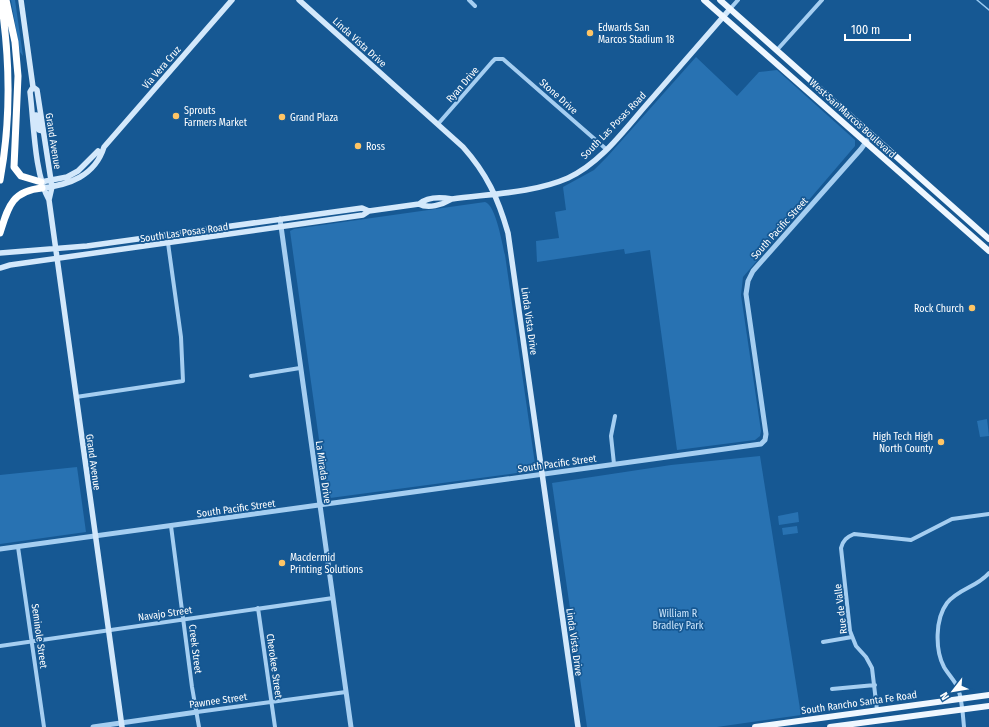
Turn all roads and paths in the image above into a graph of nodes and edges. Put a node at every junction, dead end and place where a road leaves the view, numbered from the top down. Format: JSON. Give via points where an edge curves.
{"nodes":[{"id":1,"x":2,"y":0,"type":"edge"},
{"id":2,"x":6,"y":0,"type":"edge"},
{"id":3,"x":21,"y":0,"type":"edge"},
{"id":4,"x":232,"y":0,"type":"edge"},
{"id":5,"x":299,"y":0,"type":"edge"},
{"id":6,"x":469,"y":0,"type":"edge"},
{"id":7,"x":704,"y":0,"type":"edge"},
{"id":8,"x":720,"y":0,"type":"edge"},
{"id":9,"x":738,"y":0,"type":"edge"},
{"id":10,"x":822,"y":0,"type":"edge"},
{"id":11,"x":475,"y":6,"type":"dead end"},
{"id":12,"x":730,"y":9,"type":"junction"},
{"id":13,"x":723,"y":17,"type":"junction"},
{"id":14,"x":777,"y":50,"type":"junction"},
{"id":15,"x":500,"y":58,"type":"joint"},
{"id":16,"x":33,"y":87,"type":"junction"},
{"id":17,"x":32,"y":109,"type":"junction"},
{"id":18,"x":438,"y":124,"type":"junction"},
{"id":19,"x":43,"y":131,"type":"junction"},
{"id":20,"x":871,"y":135,"type":"junction"},
{"id":21,"x":865,"y":143,"type":"junction"},
{"id":22,"x":104,"y":147,"type":"junction"},
{"id":23,"x":606,"y":149,"type":"junction"},
{"id":24,"x":98,"y":151,"type":"joint"},
{"id":25,"x":0,"y":180,"type":"edge"},
{"id":26,"x":51,"y":184,"type":"junction"},
{"id":27,"x":42,"y":185,"type":"junction"},
{"id":28,"x":495,"y":193,"type":"junction"},
{"id":29,"x":49,"y":200,"type":"junction"},
{"id":30,"x":369,"y":211,"type":"junction"},
{"id":31,"x":280,"y":219,"type":"junction"},
{"id":32,"x":281,"y":226,"type":"junction"},
{"id":33,"x":0,"y":233,"type":"edge"},
{"id":34,"x":989,"y":239,"type":"edge"},
{"id":35,"x":168,"y":243,"type":"junction"},
{"id":36,"x":55,"y":249,"type":"junction"},
{"id":37,"x":989,"y":251,"type":"edge"},
{"id":38,"x":1,"y":253,"type":"edge"},
{"id":39,"x":56,"y":259,"type":"junction"},
{"id":40,"x":0,"y":268,"type":"edge"},
{"id":41,"x":300,"y":368,"type":"junction"},
{"id":42,"x":250,"y":376,"type":"dead end"},
{"id":43,"x":76,"y":397,"type":"junction"},
{"id":44,"x":615,"y":416,"type":"dead end"},
{"id":45,"x":614,"y":464,"type":"junction"},
{"id":46,"x":543,"y":474,"type":"junction"},
{"id":47,"x":320,"y":505,"type":"junction"},
{"id":48,"x":989,"y":514,"type":"edge"},
{"id":49,"x":171,"y":526,"type":"junction"},
{"id":50,"x":95,"y":536,"type":"junction"},
{"id":51,"x":18,"y":547,"type":"junction"},
{"id":52,"x":0,"y":549,"type":"edge"},
{"id":53,"x":989,"y":573,"type":"edge"},
{"id":54,"x":333,"y":598,"type":"junction"},
{"id":55,"x":258,"y":608,"type":"junction"},
{"id":56,"x":184,"y":619,"type":"junction"},
{"id":57,"x":108,"y":630,"type":"junction"},
{"id":58,"x":852,"y":637,"type":"junction"},
{"id":59,"x":33,"y":641,"type":"junction"},
{"id":60,"x":823,"y":642,"type":"dead end"},
{"id":61,"x":0,"y":646,"type":"edge"},
{"id":62,"x":875,"y":685,"type":"junction"},
{"id":63,"x":832,"y":689,"type":"dead end"},
{"id":64,"x":346,"y":692,"type":"junction"},
{"id":65,"x":989,"y":695,"type":"edge"},
{"id":66,"x":960,"y":698,"type":"junction"},
{"id":67,"x":272,"y":702,"type":"junction"},
{"id":68,"x":989,"y":706,"type":"edge"},
{"id":69,"x":962,"y":708,"type":"junction"},
{"id":70,"x":877,"y":710,"type":"junction"},
{"id":71,"x":197,"y":712,"type":"junction"},
{"id":72,"x":803,"y":724,"type":"edge"},
{"id":73,"x":122,"y":725,"type":"edge"},
{"id":74,"x":44,"y":727,"type":"edge"},
{"id":75,"x":93,"y":727,"type":"edge"},
{"id":76,"x":199,"y":727,"type":"edge"},
{"id":77,"x":275,"y":727,"type":"edge"},
{"id":78,"x":351,"y":727,"type":"edge"},
{"id":79,"x":578,"y":727,"type":"edge"},
{"id":80,"x":755,"y":727,"type":"edge"},
{"id":81,"x":830,"y":727,"type":"edge"},
{"id":82,"x":964,"y":727,"type":"edge"}],
"edges":[{"from":1,"to":25,"type":"highway","via":[[8,93]]},
{"from":2,"to":27,"type":"highway","via":[[15,42],[18,76],[14,167],[21,176]]},
{"from":3,"to":16,"type":"main road","name":"Grand Avenue"},
{"from":4,"to":22,"type":"main road","name":"Via Vera Cruz"},
{"from":5,"to":18,"type":"main road","name":"Linda Vista Drive"},
{"from":6,"to":11,"type":"street"},
{"from":7,"to":13,"type":"main road","name":"West San Marcos Boulevard"},
{"from":8,"to":12,"type":"main road","name":"West San Marcos Boulevard"},
{"from":9,"to":12,"type":"street"},
{"from":10,"to":14,"type":"street"},
{"from":12,"to":13,"type":"main road","name":"South Las Posas Road"},
{"from":12,"to":14,"type":"main road","name":"West San Marcos Boulevard"},
{"from":13,"to":21,"type":"main road","name":"West San Marcos Boulevard"},
{"from":13,"to":23,"type":"main road","name":"South Las Posas Road"},
{"from":14,"to":20,"type":"main road","name":"West San Marcos Boulevard"},
{"from":15,"to":18,"type":"street","name":"Ryan Drive","via":[[492,62]]},
{"from":15,"to":23,"type":"street","name":"Stone Drive","via":[[510,63]]},
{"from":16,"to":17,"type":"main road","name":"Grand Avenue","via":[[30,92]]},
{"from":16,"to":19,"type":"main road","name":"Grand Avenue","via":[[37,90]]},
{"from":17,"to":19,"type":"main road","via":[[39,130]]},
{"from":17,"to":27,"type":"main road","name":"Grand Avenue"},
{"from":18,"to":28,"type":"main road","name":"Linda Vista Drive","via":[[476,162]]},
{"from":19,"to":26,"type":"main road","name":"Grand Avenue"},
{"from":20,"to":21,"type":"street","name":"South Pacific Street"},
{"from":20,"to":34,"type":"main road","name":"West San Marcos Boulevard"},
{"from":21,"to":37,"type":"main road","name":"West San Marcos Boulevard"},
{"from":21,"to":45,"type":"street","name":"South Pacific Street","via":[[753,271],[748,281],[746,294],[765,440],[757,445]]},
{"from":22,"to":24,"type":"street","name":"Via Vera Cruz"},
{"from":22,"to":26,"type":"main road","name":"Via Vera Cruz","via":[[101,157],[86,173],[69,183]]},
{"from":23,"to":28,"type":"main road","name":"South Las Posas Road","via":[[584,168],[556,183]]},
{"from":24,"to":26,"type":"main road","name":"Via Vera Cruz","via":[[78,171]]},
{"from":26,"to":27,"type":"main road","name":"Via Vera Cruz"},
{"from":26,"to":29,"type":"main road","name":"Grand Avenue"},
{"from":27,"to":29,"type":"main road","name":"Grand Avenue"},
{"from":27,"to":33,"type":"highway","via":[[27,190],[14,200],[8,207]]},
{"from":28,"to":30,"type":"main road","name":"South Las Posas Road","via":[[452,199],[443,197],[423,200],[418,204]]},
{"from":28,"to":46,"type":"main road","name":"Linda Vista Drive","via":[[508,233]]},
{"from":29,"to":36,"type":"main road","name":"Grand Avenue"},
{"from":30,"to":31,"type":"main road","name":"South Las Posas Road","via":[[362,208]]},
{"from":30,"to":32,"type":"main road","name":"South Las Posas Road","via":[[363,215]]},
{"from":31,"to":32,"type":"street","name":"La Mirada Drive"},
{"from":31,"to":36,"type":"main road","name":"South Las Posas Road"},
{"from":32,"to":35,"type":"main road","name":"South Las Posas Road"},
{"from":32,"to":41,"type":"street","name":"La Mirada Drive"},
{"from":35,"to":39,"type":"main road","name":"South Las Posas Road"},
{"from":35,"to":43,"type":"street","via":[[181,337],[183,381]]},
{"from":36,"to":38,"type":"main road","name":"South Las Posas Road"},
{"from":36,"to":39,"type":"main road","name":"Grand Avenue"},
{"from":39,"to":40,"type":"main road","name":"South Las Posas Road"},
{"from":39,"to":43,"type":"main road","name":"Grand Avenue"},
{"from":41,"to":42,"type":"street"},
{"from":41,"to":47,"type":"street","name":"La Mirada Drive"},
{"from":43,"to":50,"type":"main road","name":"Grand Avenue"},
{"from":44,"to":45,"type":"street","via":[[611,436]]},
{"from":45,"to":46,"type":"street","name":"South Pacific Street"},
{"from":46,"to":47,"type":"street","name":"South Pacific Street"},
{"from":46,"to":79,"type":"main road","name":"Linda Vista Drive"},
{"from":47,"to":49,"type":"street","name":"South Pacific Street"},
{"from":47,"to":54,"type":"street","name":"La Mirada Drive"},
{"from":48,"to":58,"type":"street","name":"Rue de Valle","via":[[952,519],[911,540],[854,534],[847,537],[841,548],[845,597]]},
{"from":49,"to":50,"type":"street","name":"South Pacific Street"},
{"from":49,"to":56,"type":"street","name":"Creek Street"},
{"from":50,"to":51,"type":"street","name":"South Pacific Street"},
{"from":50,"to":57,"type":"main road","name":"Grand Avenue"},
{"from":51,"to":52,"type":"street","name":"South Pacific Street"},
{"from":51,"to":59,"type":"street","name":"Seminole Street"},
{"from":53,"to":66,"type":"street","via":[[976,584],[956,594],[947,604],[939,629],[939,654],[957,687]]},
{"from":54,"to":55,"type":"street","name":"Navajo Street"},
{"from":54,"to":64,"type":"street","name":"La Mirada Drive"},
{"from":55,"to":56,"type":"street","name":"Navajo Street"},
{"from":55,"to":67,"type":"street","name":"Cherokee Street"},
{"from":56,"to":57,"type":"street","name":"Navajo Street"},
{"from":56,"to":71,"type":"street","name":"Creek Street"},
{"from":57,"to":59,"type":"street","name":"Navajo Street"},
{"from":57,"to":73,"type":"main road","name":"Grand Avenue"},
{"from":58,"to":60,"type":"street"},
{"from":58,"to":62,"type":"street","name":"Rue de Valle","via":[[872,668]]},
{"from":59,"to":61,"type":"street","name":"Navajo Street"},
{"from":59,"to":74,"type":"street","name":"Seminole Street"},
{"from":62,"to":63,"type":"street"},
{"from":62,"to":70,"type":"street","name":"Rue de Valle"},
{"from":64,"to":67,"type":"street","name":"Pawnee Street"},
{"from":64,"to":78,"type":"street","name":"La Mirada Drive"},
{"from":65,"to":66,"type":"main road","name":"South Rancho Santa Fe Road"},
{"from":66,"to":69,"type":"street"},
{"from":66,"to":70,"type":"main road","name":"South Rancho Santa Fe Road"},
{"from":67,"to":71,"type":"street","name":"Pawnee Street"},
{"from":67,"to":77,"type":"street","name":"Cherokee Street"},
{"from":68,"to":69,"type":"main road","name":"South Rancho Santa Fe Road"},
{"from":69,"to":81,"type":"main road","name":"South Rancho Santa Fe Road"},
{"from":69,"to":82,"type":"street"},
{"from":70,"to":72,"type":"main road","name":"South Rancho Santa Fe Road"},
{"from":71,"to":73,"type":"street","name":"Pawnee Street"},
{"from":71,"to":76,"type":"street","name":"Creek Street"},
{"from":72,"to":80,"type":"main road","name":"South Rancho Santa Fe Road"},
{"from":73,"to":75,"type":"street","name":"Pawnee Street"}]}
